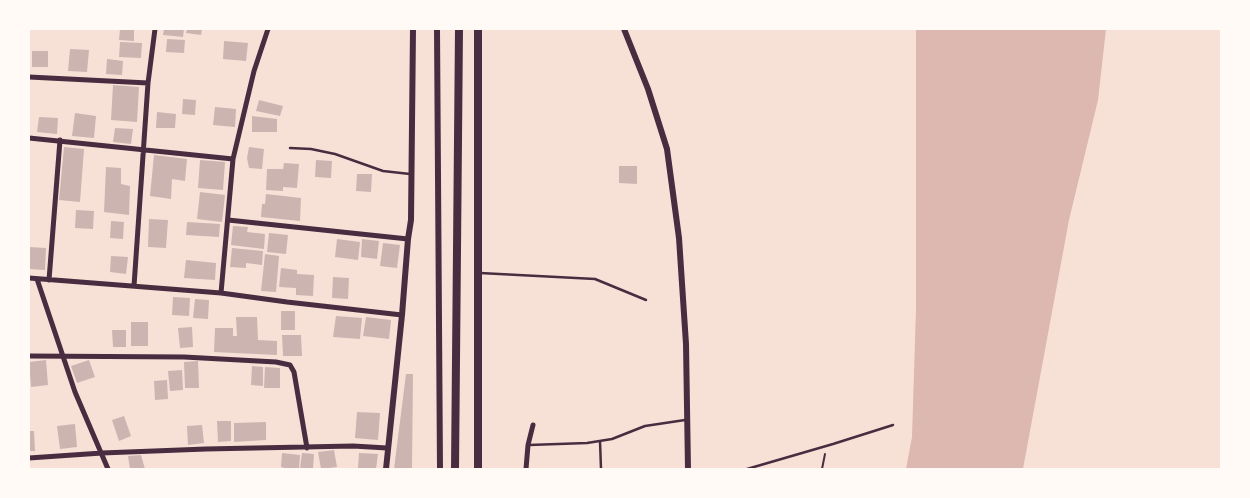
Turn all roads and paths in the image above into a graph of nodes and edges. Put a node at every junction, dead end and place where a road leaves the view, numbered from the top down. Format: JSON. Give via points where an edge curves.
{"nodes":[{"id":1,"x":155,"y":29,"type":"edge"},
{"id":2,"x":268,"y":29,"type":"edge"},
{"id":3,"x":413,"y":29,"type":"edge"},
{"id":4,"x":437,"y":29,"type":"edge"},
{"id":5,"x":459,"y":29,"type":"edge"},
{"id":6,"x":478,"y":29,"type":"edge"},
{"id":7,"x":624,"y":29,"type":"edge"},
{"id":8,"x":29,"y":77,"type":"edge"},
{"id":9,"x":148,"y":83,"type":"junction"},
{"id":10,"x":29,"y":138,"type":"edge"},
{"id":11,"x":60,"y":140,"type":"junction"},
{"id":12,"x":290,"y":148,"type":"dead end"},
{"id":13,"x":144,"y":151,"type":"junction"},
{"id":14,"x":233,"y":159,"type":"junction"},
{"id":15,"x":412,"y":175,"type":"junction"},
{"id":16,"x":228,"y":220,"type":"junction"},
{"id":17,"x":408,"y":239,"type":"junction"},
{"id":18,"x":478,"y":273,"type":"junction"},
{"id":19,"x":29,"y":278,"type":"edge"},
{"id":20,"x":37,"y":278,"type":"junction"},
{"id":21,"x":49,"y":280,"type":"junction"},
{"id":22,"x":134,"y":286,"type":"junction"},
{"id":23,"x":221,"y":293,"type":"junction"},
{"id":24,"x":646,"y":300,"type":"dead end"},
{"id":25,"x":402,"y":315,"type":"junction"},
{"id":26,"x":61,"y":355,"type":"junction"},
{"id":27,"x":29,"y":356,"type":"edge"},
{"id":28,"x":687,"y":420,"type":"junction"},
{"id":29,"x":533,"y":425,"type":"dead end"},
{"id":30,"x":893,"y":425,"type":"dead end"},
{"id":31,"x":600,"y":441,"type":"junction"},
{"id":32,"x":528,"y":445,"type":"junction"},
{"id":33,"x":826,"y":446,"type":"junction"},
{"id":34,"x":307,"y":448,"type":"junction"},
{"id":35,"x":387,"y":448,"type":"junction"},
{"id":36,"x":102,"y":453,"type":"junction"},
{"id":37,"x":29,"y":458,"type":"edge"},
{"id":38,"x":108,"y":469,"type":"edge"},
{"id":39,"x":386,"y":469,"type":"edge"},
{"id":40,"x":440,"y":469,"type":"edge"},
{"id":41,"x":455,"y":469,"type":"edge"},
{"id":42,"x":478,"y":469,"type":"edge"},
{"id":43,"x":526,"y":469,"type":"edge"},
{"id":44,"x":601,"y":469,"type":"edge"},
{"id":45,"x":688,"y":469,"type":"edge"},
{"id":46,"x":747,"y":469,"type":"edge"},
{"id":47,"x":822,"y":469,"type":"edge"}],
"edges":[{"from":1,"to":9,"type":"street"},
{"from":2,"to":14,"type":"street","via":[[254,71]]},
{"from":3,"to":15,"type":"street"},
{"from":4,"to":40,"type":"street"},
{"from":5,"to":41,"type":"highway"},
{"from":6,"to":18,"type":"highway"},
{"from":7,"to":28,"type":"street","via":[[667,149],[679,238]]},
{"from":8,"to":9,"type":"street"},
{"from":9,"to":13,"type":"street"},
{"from":10,"to":11,"type":"street"},
{"from":11,"to":13,"type":"street"},
{"from":11,"to":21,"type":"street"},
{"from":12,"to":15,"type":"lane","via":[[335,154],[383,170]]},
{"from":13,"to":14,"type":"street"},
{"from":13,"to":22,"type":"street"},
{"from":14,"to":16,"type":"street"},
{"from":15,"to":17,"type":"street"},
{"from":16,"to":17,"type":"street"},
{"from":16,"to":23,"type":"street"},
{"from":17,"to":25,"type":"street"},
{"from":18,"to":24,"type":"lane","via":[[595,279]]},
{"from":18,"to":42,"type":"highway"},
{"from":19,"to":20,"type":"street"},
{"from":20,"to":21,"type":"street"},
{"from":20,"to":26,"type":"street"},
{"from":21,"to":22,"type":"street"},
{"from":22,"to":23,"type":"street"},
{"from":23,"to":25,"type":"street"},
{"from":25,"to":35,"type":"street"},
{"from":26,"to":27,"type":"street"},
{"from":26,"to":34,"type":"street","via":[[184,357],[290,365],[294,372]]},
{"from":26,"to":36,"type":"street"},
{"from":28,"to":31,"type":"lane","via":[[645,426]]},
{"from":28,"to":45,"type":"street"},
{"from":29,"to":32,"type":"street"},
{"from":30,"to":33,"type":"lane"},
{"from":31,"to":32,"type":"lane"},
{"from":31,"to":44,"type":"lane"},
{"from":32,"to":43,"type":"street"},
{"from":33,"to":46,"type":"lane"},
{"from":33,"to":47,"type":"path"},
{"from":34,"to":35,"type":"street"},
{"from":34,"to":36,"type":"street"},
{"from":35,"to":39,"type":"street"},
{"from":36,"to":37,"type":"street"},
{"from":36,"to":38,"type":"street"}]}
